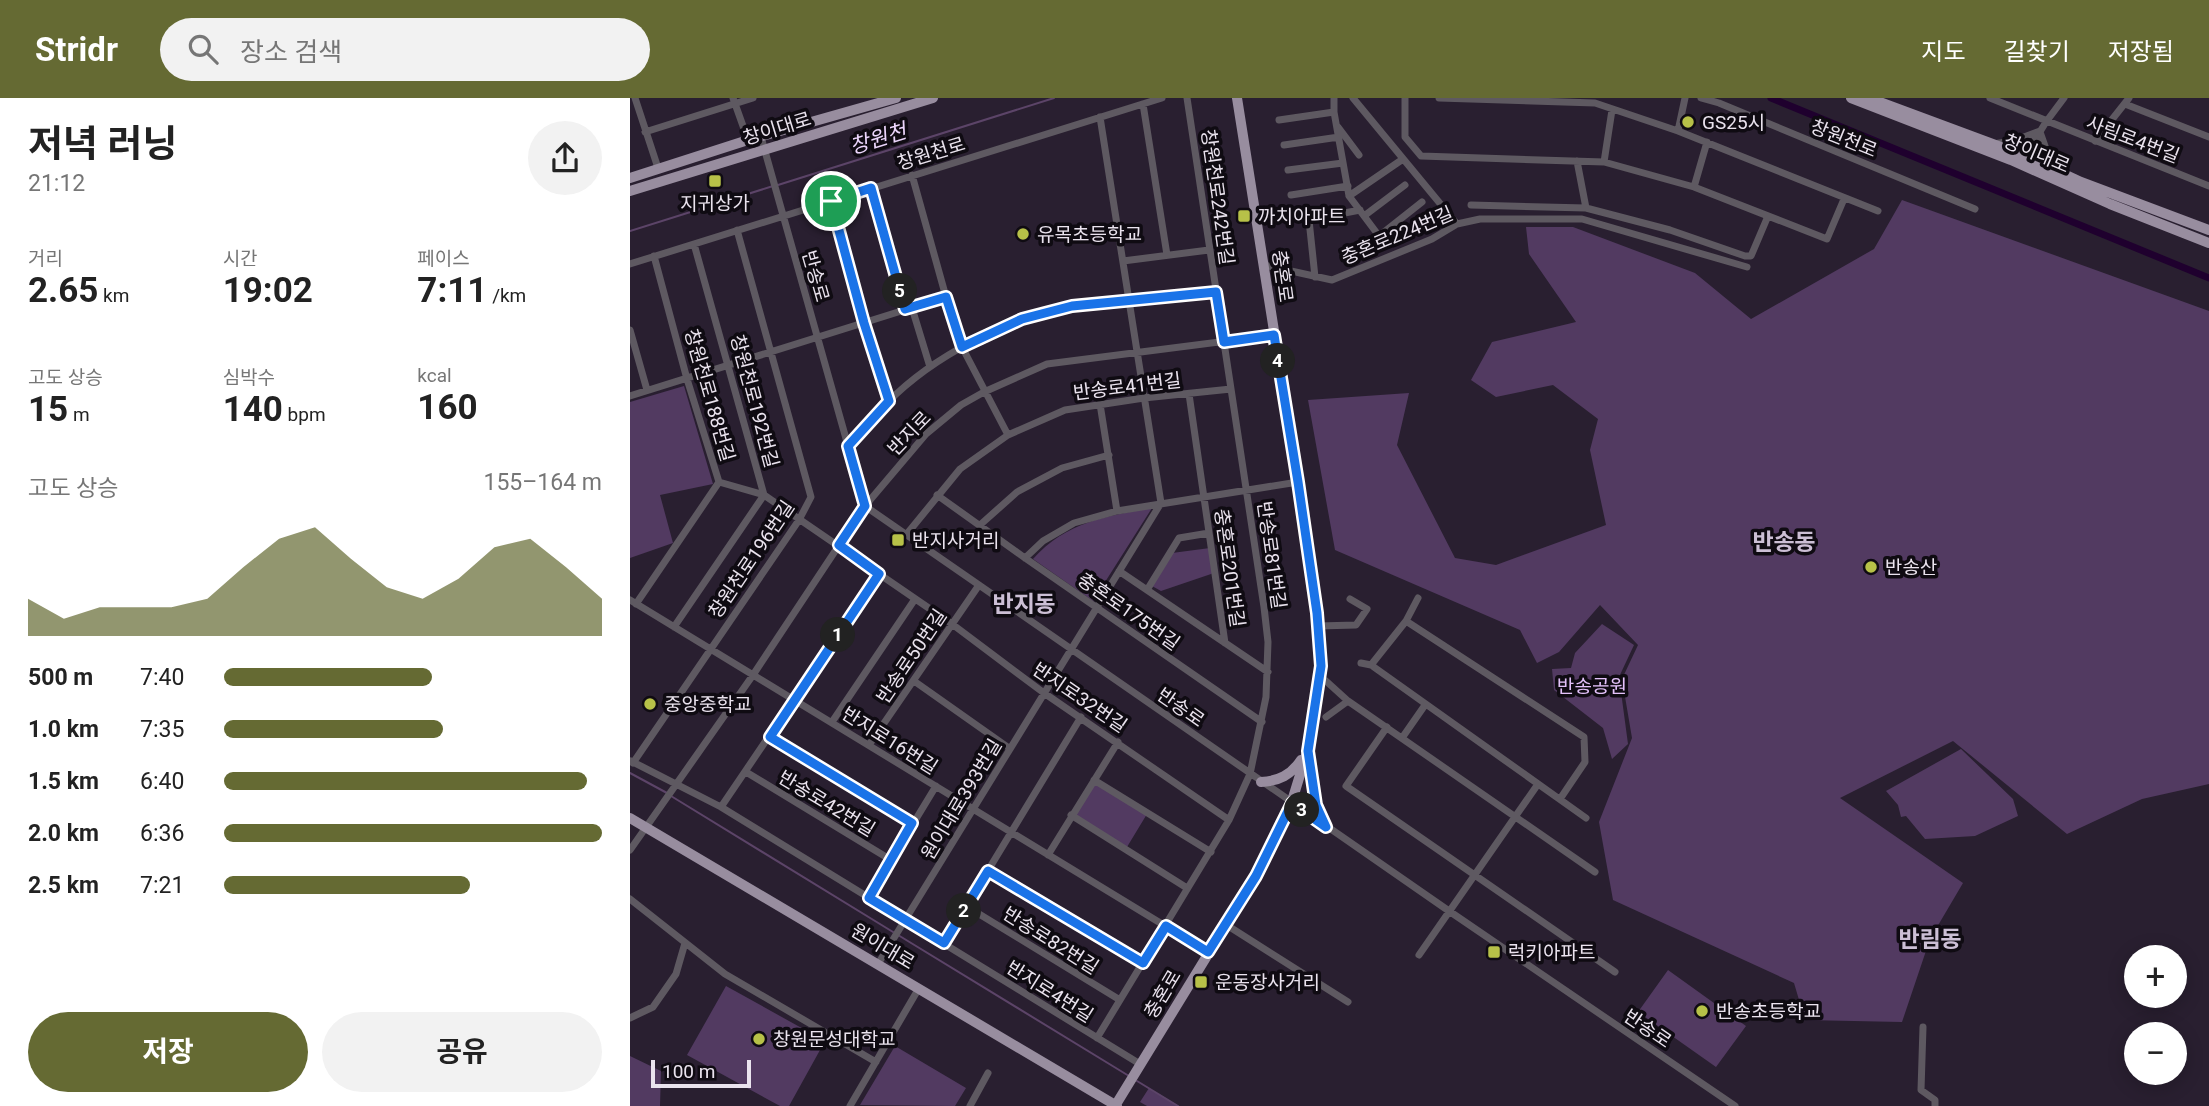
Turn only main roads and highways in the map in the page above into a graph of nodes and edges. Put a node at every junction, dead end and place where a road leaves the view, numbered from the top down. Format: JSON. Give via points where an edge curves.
{"nodes":[{"id":1,"x":896,"y":98,"type":"edge"},
{"id":2,"x":933,"y":98,"type":"edge"},
{"id":3,"x":1237,"y":98,"type":"edge"},
{"id":4,"x":1851,"y":98,"type":"edge"},
{"id":5,"x":1869,"y":98,"type":"edge"},
{"id":6,"x":2023,"y":160,"type":"junction"},
{"id":7,"x":630,"y":178,"type":"edge"},
{"id":8,"x":630,"y":191,"type":"edge"},
{"id":9,"x":2209,"y":230,"type":"edge"},
{"id":10,"x":2209,"y":243,"type":"edge"},
{"id":11,"x":1308,"y":751,"type":"junction"},
{"id":12,"x":1261,"y":782,"type":"road end"},
{"id":13,"x":630,"y":818,"type":"edge"},
{"id":14,"x":1326,"y":827,"type":"road end"},
{"id":15,"x":1116,"y":1106,"type":"edge"}],
"edges":[{"from":1,"to":7,"type":"main road","name":"창이대로"},
{"from":2,"to":8,"type":"main road","name":"창이대로","via":[[765,155]]},
{"from":3,"to":11,"type":"main road","name":"충혼로","via":[[1318,626],[1321,666]]},
{"from":4,"to":6,"type":"main road","name":"창이대로"},
{"from":5,"to":6,"type":"main road","name":"창이대로"},
{"from":6,"to":9,"type":"main road","name":"창이대로"},
{"from":6,"to":10,"type":"main road","name":"창이대로"},
{"from":11,"to":12,"type":"main road","via":[[1292,772]]},
{"from":11,"to":14,"type":"main road","name":"충혼로","via":[[1316,805]]},
{"from":11,"to":15,"type":"main road","name":"충혼로","via":[[1292,803],[1256,876]]},
{"from":13,"to":15,"type":"main road","name":"원이대로"}]}
